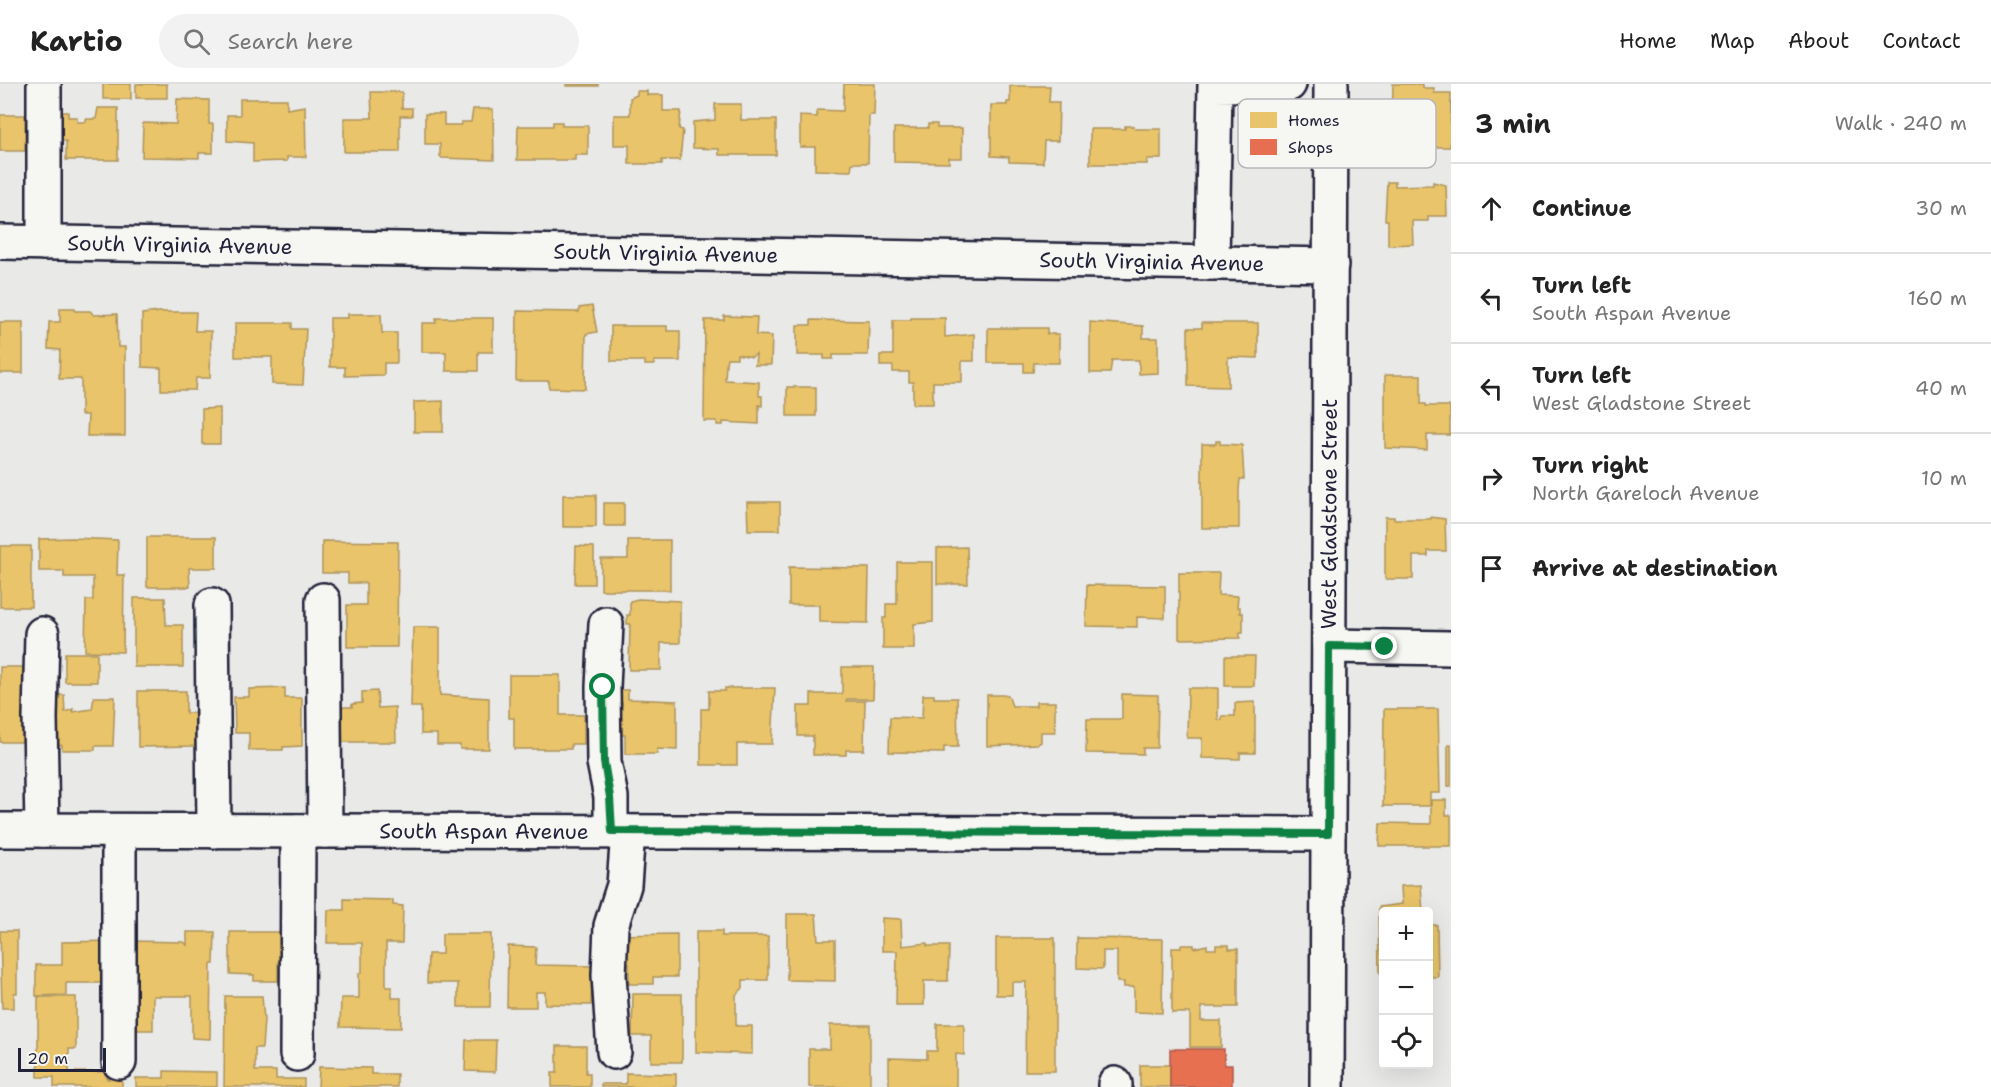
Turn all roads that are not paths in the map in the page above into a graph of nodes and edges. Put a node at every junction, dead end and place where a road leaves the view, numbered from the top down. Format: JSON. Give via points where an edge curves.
{"nodes":[{"id":1,"x":44,"y":84,"type":"edge"},
{"id":2,"x":1289,"y":84,"type":"edge"},
{"id":3,"x":1331,"y":168,"type":"edge"},
{"id":4,"x":0,"y":242,"type":"edge"},
{"id":5,"x":44,"y":243,"type":"junction"},
{"id":6,"x":1212,"y":263,"type":"junction"},
{"id":7,"x":1331,"y":265,"type":"junction"},
{"id":8,"x":323,"y":600,"type":"dead end"},
{"id":9,"x":212,"y":605,"type":"dead end"},
{"id":10,"x":606,"y":624,"type":"dead end"},
{"id":11,"x":42,"y":634,"type":"dead end"},
{"id":12,"x":1329,"y":646,"type":"junction"},
{"id":13,"x":1451,"y":648,"type":"edge"},
{"id":14,"x":0,"y":830,"type":"edge"},
{"id":15,"x":42,"y":830,"type":"junction"},
{"id":16,"x":119,"y":831,"type":"junction"},
{"id":17,"x":214,"y":831,"type":"junction"},
{"id":18,"x":311,"y":831,"type":"junction"},
{"id":19,"x":620,"y":832,"type":"junction"},
{"id":20,"x":1328,"y":834,"type":"junction"},
{"id":21,"x":614,"y":1052,"type":"dead end"},
{"id":22,"x":297,"y":1054,"type":"dead end"},
{"id":23,"x":119,"y":1062,"type":"dead end"},
{"id":24,"x":1327,"y":1087,"type":"edge"}],
"edges":[{"from":1,"to":5,"type":"street"},
{"from":2,"to":6,"type":"street","via":[[1215,85]]},
{"from":3,"to":7,"type":"street","name":"West Gladstone Street"},
{"from":4,"to":5,"type":"street","name":"South Virginia Avenue"},
{"from":5,"to":6,"type":"street","name":"South Virginia Avenue"},
{"from":6,"to":7,"type":"street","name":"South Virginia Avenue"},
{"from":7,"to":12,"type":"street","name":"West Gladstone Street"},
{"from":8,"to":18,"type":"street"},
{"from":9,"to":17,"type":"street"},
{"from":10,"to":19,"type":"street","via":[[604,762]]},
{"from":11,"to":15,"type":"street"},
{"from":12,"to":13,"type":"street"},
{"from":12,"to":20,"type":"street","name":"West Gladstone Street"},
{"from":14,"to":15,"type":"street","name":"South Aspan Avenue"},
{"from":15,"to":16,"type":"street","name":"South Aspan Avenue"},
{"from":16,"to":17,"type":"street","name":"South Aspan Avenue"},
{"from":16,"to":23,"type":"street"},
{"from":17,"to":18,"type":"street","name":"South Aspan Avenue"},
{"from":18,"to":19,"type":"street","name":"South Aspan Avenue"},
{"from":18,"to":22,"type":"street"},
{"from":19,"to":20,"type":"street","name":"South Aspan Avenue"},
{"from":19,"to":21,"type":"street","via":[[624,885],[611,926],[609,975]]},
{"from":20,"to":24,"type":"street","name":"West Gladstone Street"}]}
